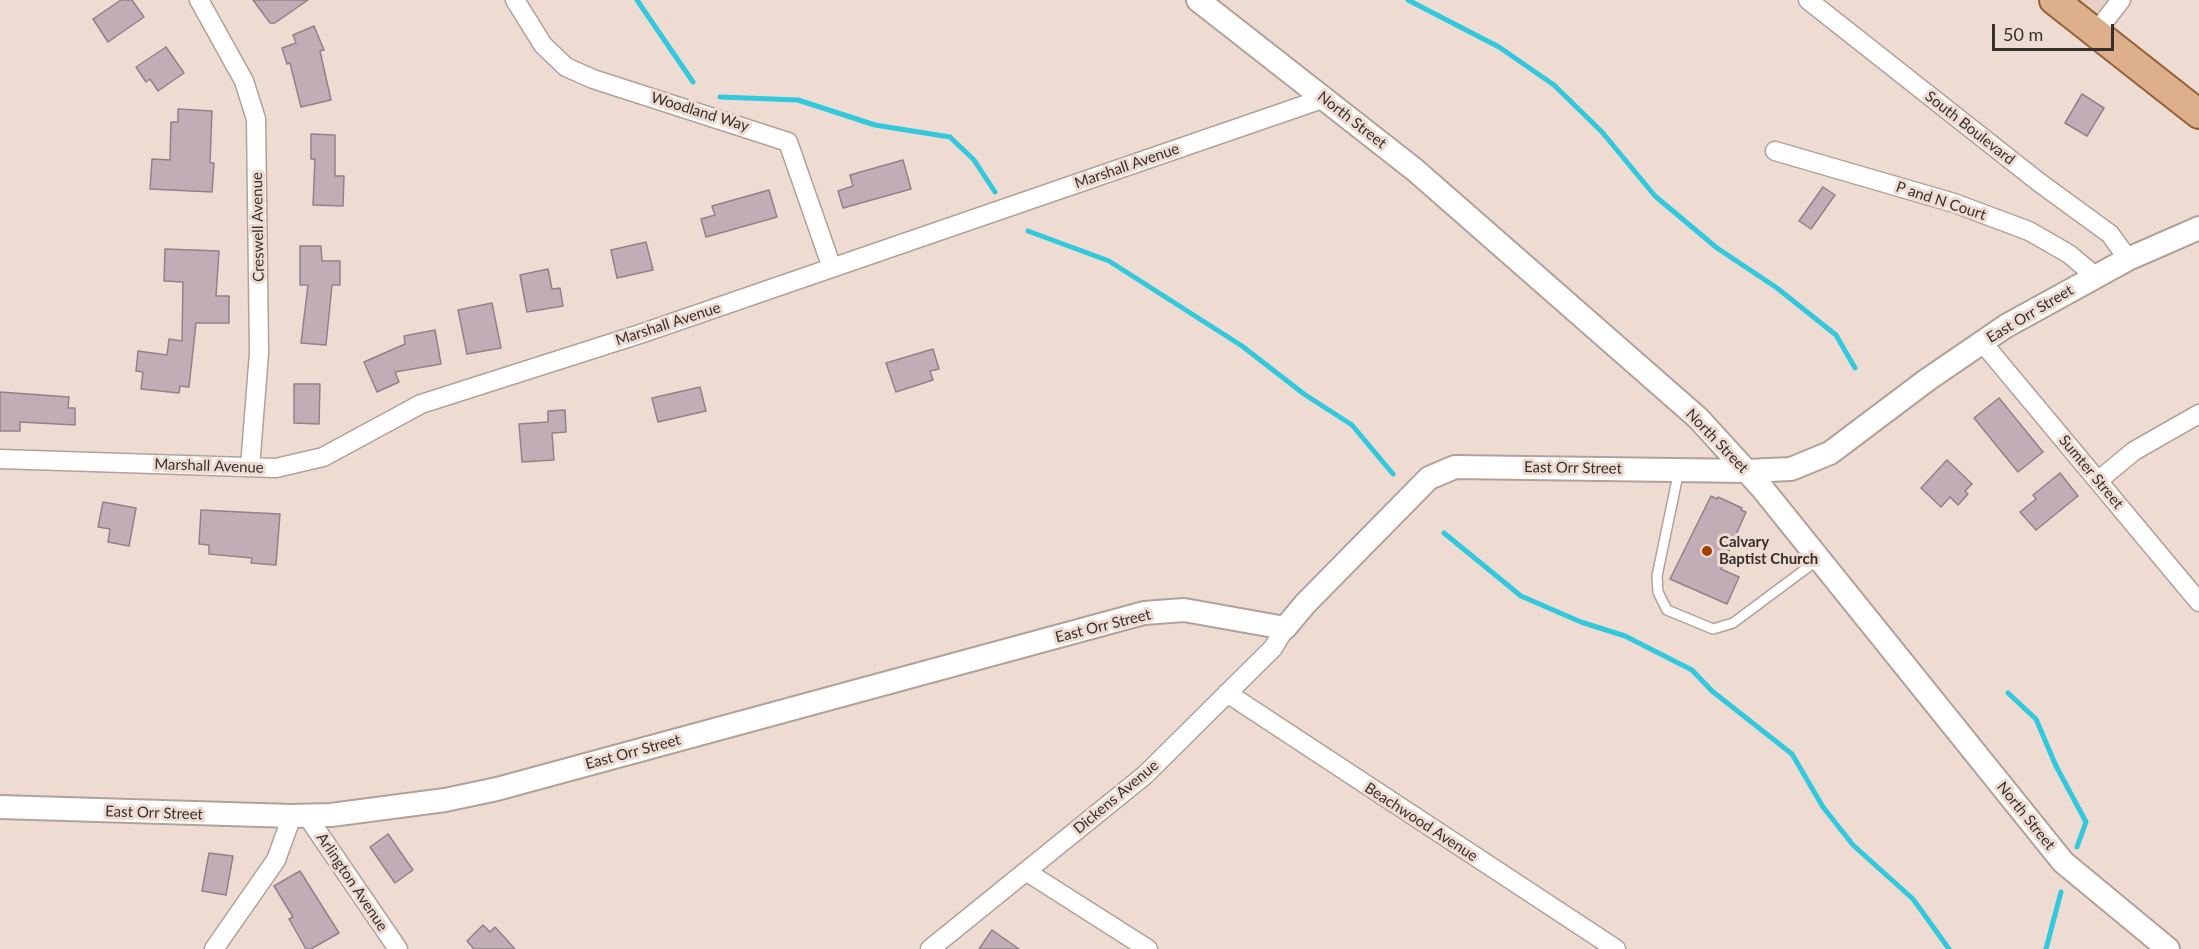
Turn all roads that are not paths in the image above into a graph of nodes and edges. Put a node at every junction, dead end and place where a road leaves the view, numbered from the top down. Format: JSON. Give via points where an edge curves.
{"nodes":[{"id":1,"x":199,"y":0,"type":"edge"},
{"id":2,"x":514,"y":0,"type":"edge"},
{"id":3,"x":1198,"y":0,"type":"edge"},
{"id":4,"x":1808,"y":0,"type":"edge"},
{"id":5,"x":2054,"y":0,"type":"edge"},
{"id":6,"x":2121,"y":0,"type":"edge"},
{"id":7,"x":2096,"y":32,"type":"junction"},
{"id":8,"x":1325,"y":98,"type":"junction"},
{"id":9,"x":2199,"y":114,"type":"edge"},
{"id":10,"x":1775,"y":151,"type":"dead end"},
{"id":11,"x":2199,"y":228,"type":"edge"},
{"id":12,"x":2128,"y":260,"type":"junction"},
{"id":13,"x":832,"y":268,"type":"junction"},
{"id":14,"x":2095,"y":276,"type":"junction"},
{"id":15,"x":1982,"y":342,"type":"junction"},
{"id":16,"x":2199,"y":414,"type":"edge"},
{"id":17,"x":0,"y":459,"type":"edge"},
{"id":18,"x":250,"y":467,"type":"junction"},
{"id":19,"x":1679,"y":471,"type":"junction"},
{"id":20,"x":1746,"y":471,"type":"junction"},
{"id":21,"x":2098,"y":480,"type":"junction"},
{"id":22,"x":1820,"y":559,"type":"junction"},
{"id":23,"x":2199,"y":602,"type":"edge"},
{"id":24,"x":1285,"y":628,"type":"junction"},
{"id":25,"x":1227,"y":693,"type":"junction"},
{"id":26,"x":0,"y":807,"type":"edge"},
{"id":27,"x":300,"y":816,"type":"junction"},
{"id":28,"x":1027,"y":872,"type":"junction"},
{"id":29,"x":214,"y":949,"type":"edge"},
{"id":30,"x":398,"y":949,"type":"edge"},
{"id":31,"x":930,"y":949,"type":"edge"},
{"id":32,"x":1148,"y":949,"type":"edge"},
{"id":33,"x":1616,"y":949,"type":"edge"},
{"id":34,"x":2168,"y":949,"type":"edge"}],
"edges":[{"from":1,"to":18,"type":"street","name":"Creswell Avenue","via":[[244,81],[256,119],[259,353]]},
{"from":2,"to":13,"type":"street","name":"Woodland Way","via":[[543,45],[566,67],[788,142]]},
{"from":3,"to":8,"type":"street","name":"North Street"},
{"from":4,"to":12,"type":"street","name":"South Boulevard","via":[[2110,234]]},
{"from":5,"to":7,"type":"main road"},
{"from":6,"to":7,"type":"street"},
{"from":7,"to":9,"type":"main road"},
{"from":8,"to":13,"type":"street","name":"Marshall Avenue"},
{"from":8,"to":20,"type":"street","name":"North Street","via":[[1415,170],[1698,418]]},
{"from":10,"to":14,"type":"street","name":"P and N Court","via":[[1954,203],[2029,231],[2069,254]]},
{"from":11,"to":12,"type":"street","name":"East Orr Street"},
{"from":12,"to":14,"type":"street","name":"East Orr Street"},
{"from":13,"to":18,"type":"street","name":"Marshall Avenue","via":[[421,405],[323,457],[276,468]]},
{"from":14,"to":15,"type":"street","name":"East Orr Street"},
{"from":15,"to":20,"type":"street","name":"East Orr Street","via":[[1830,453],[1791,469]]},
{"from":15,"to":21,"type":"street","name":"Sumter Street"},
{"from":16,"to":21,"type":"street","via":[[2134,451]]},
{"from":17,"to":18,"type":"street","name":"Marshall Avenue"},
{"from":19,"to":20,"type":"street","name":"East Orr Street"},
{"from":19,"to":22,"type":"lane","via":[[1657,576],[1667,610],[1713,629],[1733,623]]},
{"from":19,"to":24,"type":"street","name":"East Orr Street","via":[[1455,467],[1429,478]]},
{"from":20,"to":22,"type":"street","name":"North Street"},
{"from":21,"to":23,"type":"street","name":"Sumter Street"},
{"from":22,"to":34,"type":"street","name":"North Street","via":[[2063,862]]},
{"from":24,"to":25,"type":"street","name":"Dickens Avenue","via":[[1273,648]]},
{"from":24,"to":27,"type":"street","name":"East Orr Street","via":[[1184,610],[1144,613],[497,789],[445,800]]},
{"from":25,"to":28,"type":"street","name":"Dickens Avenue","via":[[1145,775]]},
{"from":25,"to":33,"type":"street","name":"Beachwood Avenue"},
{"from":26,"to":27,"type":"street","name":"East Orr Street"},
{"from":27,"to":29,"type":"street","via":[[276,860]]},
{"from":27,"to":30,"type":"street","name":"Arlington Avenue"},
{"from":28,"to":31,"type":"street","name":"Dickens Avenue"},
{"from":28,"to":32,"type":"street"}]}
